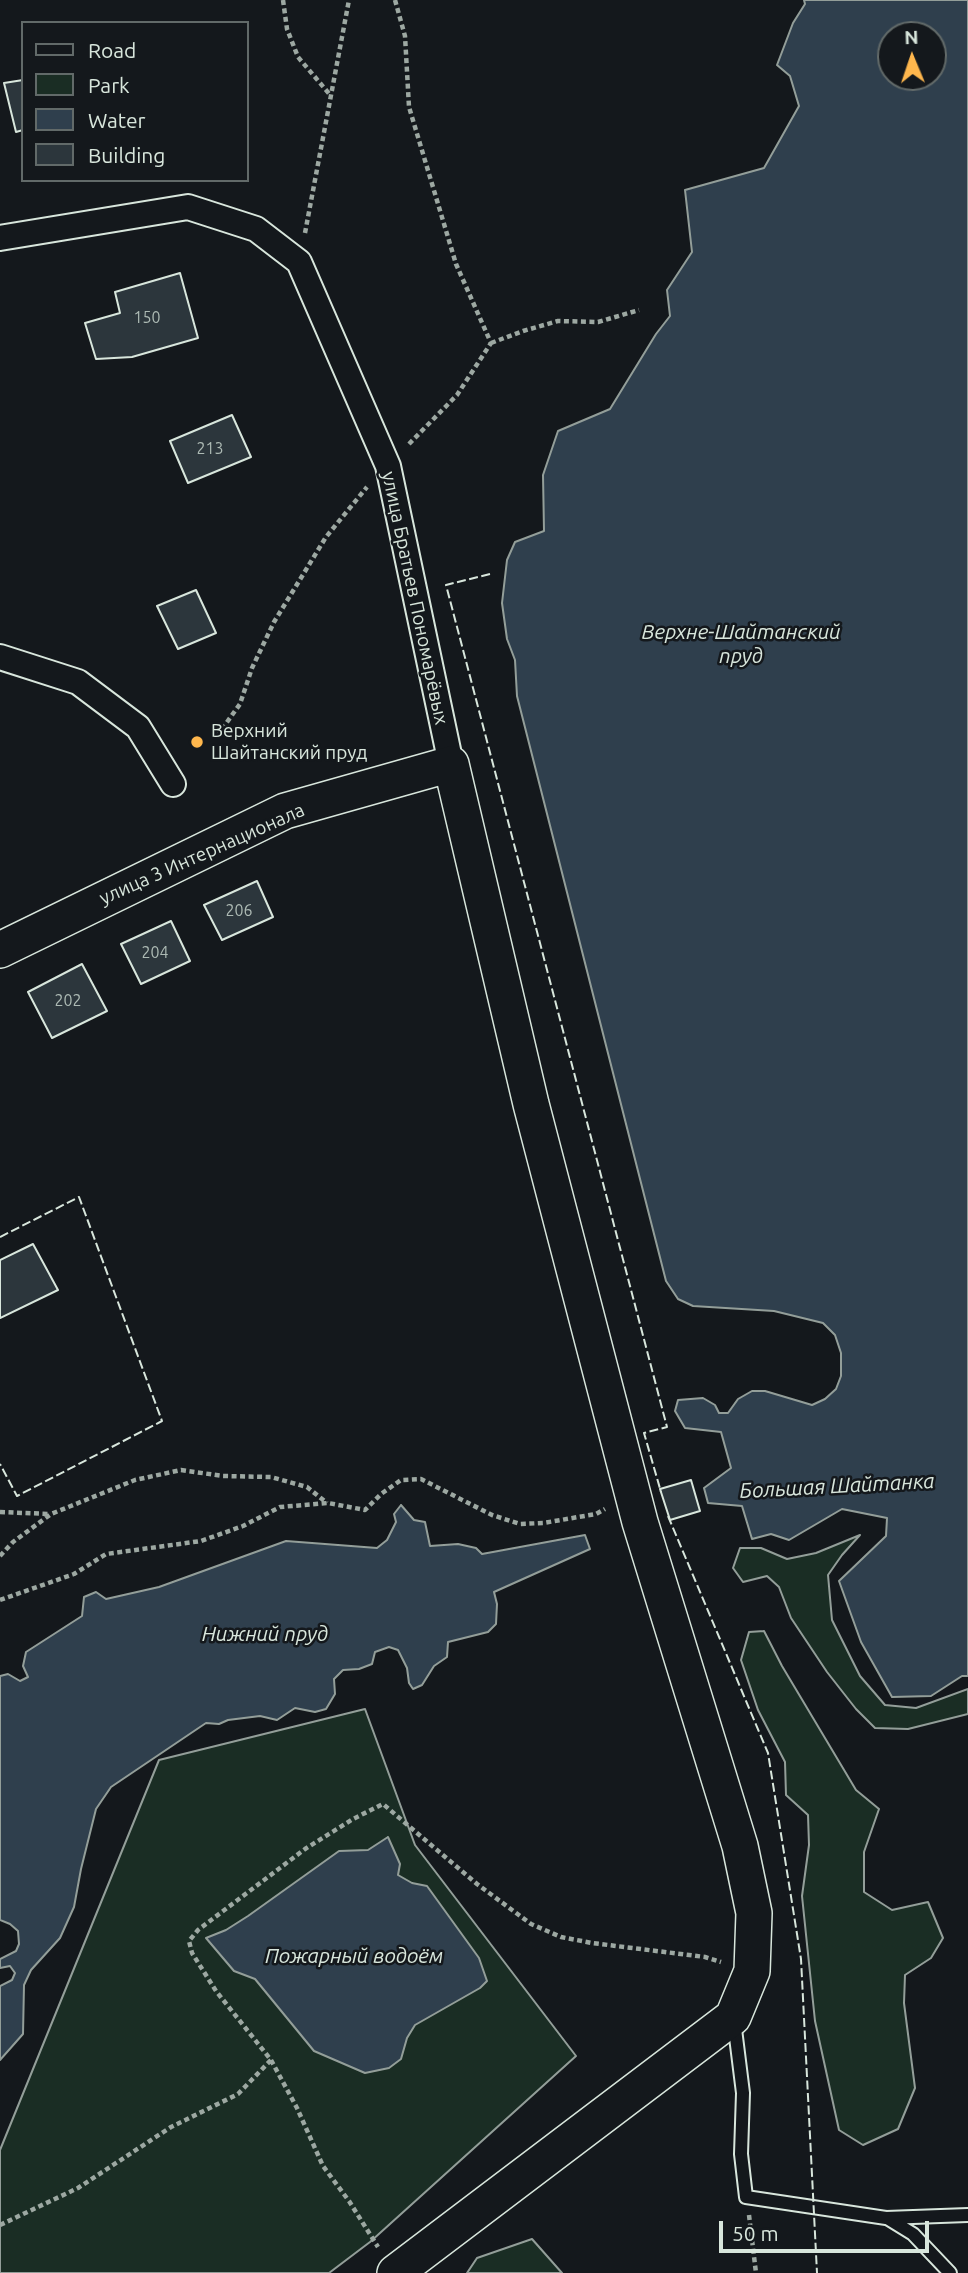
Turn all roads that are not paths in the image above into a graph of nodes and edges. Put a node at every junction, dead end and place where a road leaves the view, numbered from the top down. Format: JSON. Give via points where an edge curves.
{"nodes":[{"id":1,"x":0,"y":238,"type":"edge"},
{"id":2,"x":0,"y":657,"type":"edge"},
{"id":3,"x":451,"y":764,"type":"junction"},
{"id":4,"x":173,"y":784,"type":"dead end"},
{"id":5,"x":0,"y":950,"type":"edge"},
{"id":6,"x":733,"y":2017,"type":"junction"},
{"id":7,"x":968,"y":2215,"type":"edge"},
{"id":8,"x":886,"y":2218,"type":"junction"},
{"id":9,"x":388,"y":2262,"type":"edge"},
{"id":10,"x":950,"y":2273,"type":"edge"}],
"edges":[{"from":1,"to":3,"type":"street","name":"улица Братьев Пономарёвых","via":[[188,207],[256,229],[299,262],[388,466]]},
{"from":2,"to":4,"type":"street","via":[[78,682],[138,727]]},
{"from":3,"to":5,"type":"street","name":"улица 3 Интернационала","via":[[285,811]]},
{"from":3,"to":6,"type":"street","via":[[531,1104],[640,1522],[740,1846],[754,1913],[752,1971]]},
{"from":6,"to":8,"type":"lane","via":[[743,2093],[741,2154],[746,2197]]},
{"from":6,"to":9,"type":"street"},
{"from":7,"to":8,"type":"lane"},
{"from":8,"to":10,"type":"lane","via":[[914,2234]]}]}
